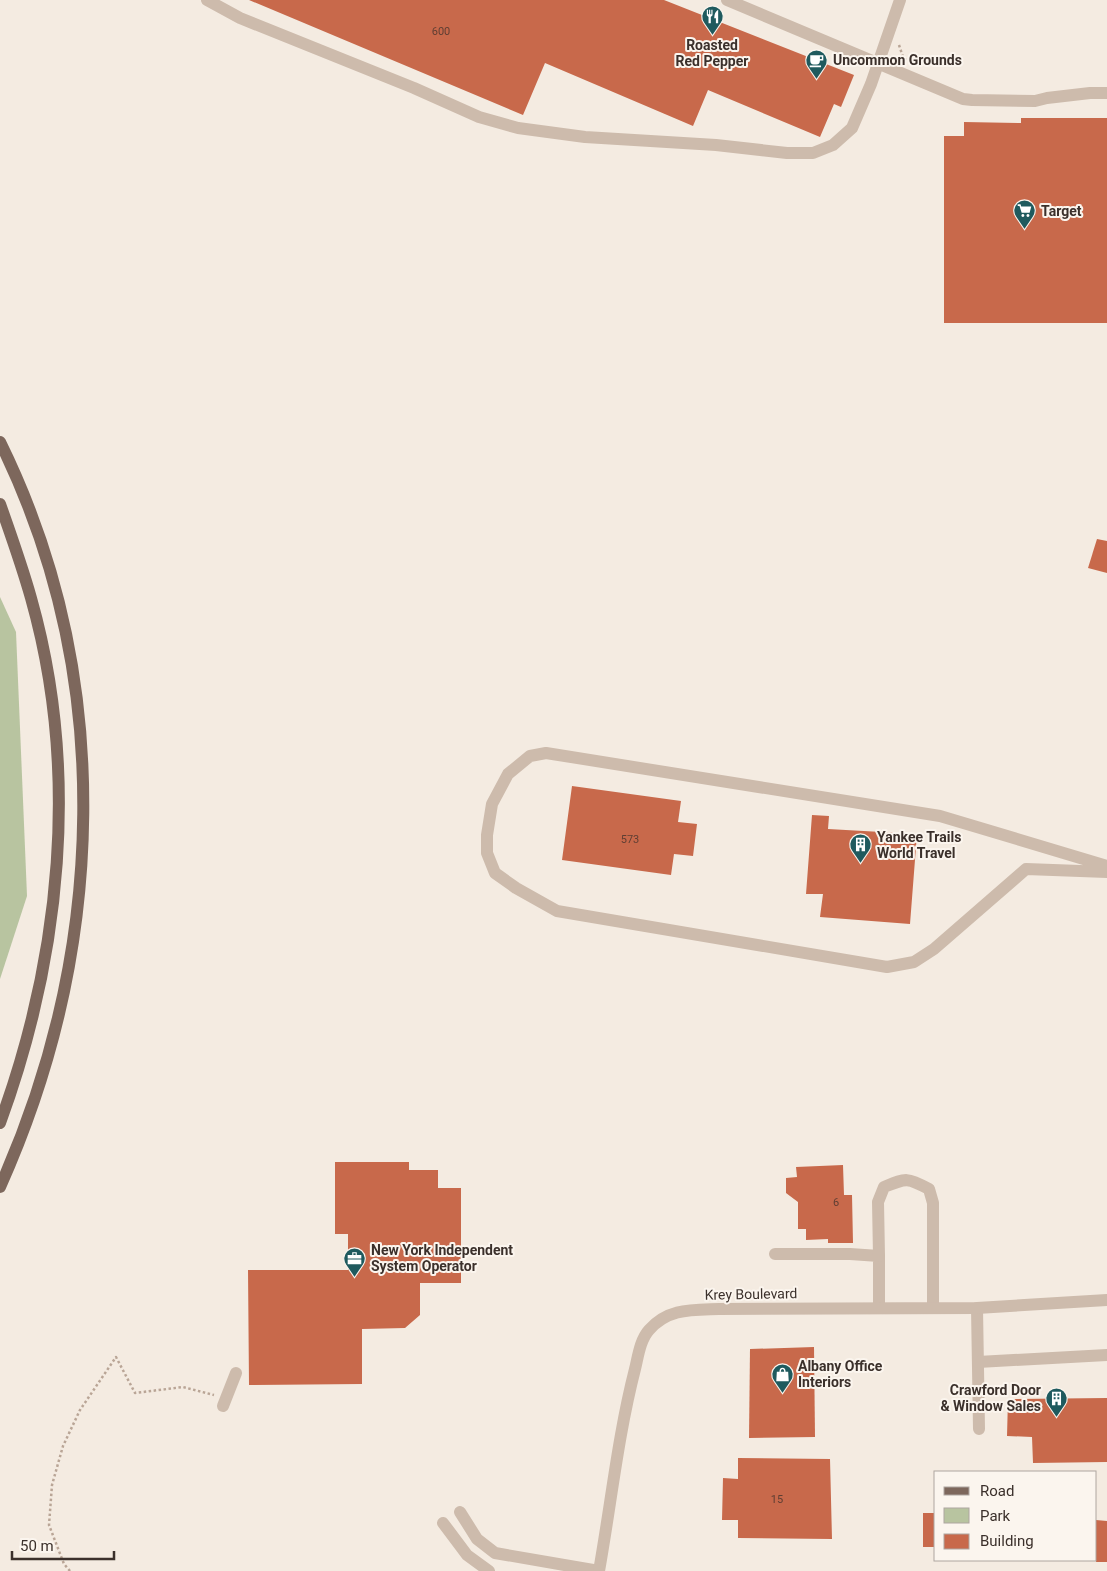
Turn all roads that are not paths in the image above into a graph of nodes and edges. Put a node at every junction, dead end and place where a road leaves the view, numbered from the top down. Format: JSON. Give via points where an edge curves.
{"nodes":[{"id":1,"x":207,"y":0,"type":"edge"},
{"id":2,"x":727,"y":0,"type":"edge"},
{"id":3,"x":900,"y":0,"type":"edge"},
{"id":4,"x":878,"y":63,"type":"junction"},
{"id":5,"x":1107,"y":93,"type":"edge"},
{"id":6,"x":0,"y":442,"type":"edge"},
{"id":7,"x":0,"y":504,"type":"edge"},
{"id":8,"x":1107,"y":866,"type":"edge"},
{"id":9,"x":1107,"y":872,"type":"edge"},
{"id":10,"x":0,"y":1123,"type":"edge"},
{"id":11,"x":0,"y":1187,"type":"edge"},
{"id":12,"x":775,"y":1254,"type":"dead end"},
{"id":13,"x":879,"y":1256,"type":"junction"},
{"id":14,"x":1107,"y":1300,"type":"edge"},
{"id":15,"x":879,"y":1308,"type":"junction"},
{"id":16,"x":933,"y":1308,"type":"junction"},
{"id":17,"x":978,"y":1308,"type":"junction"},
{"id":18,"x":1107,"y":1355,"type":"edge"},
{"id":19,"x":978,"y":1362,"type":"junction"},
{"id":20,"x":236,"y":1372,"type":"dead end"},
{"id":21,"x":224,"y":1403,"type":"road end"},
{"id":22,"x":979,"y":1429,"type":"dead end"},
{"id":23,"x":460,"y":1512,"type":"dead end"},
{"id":24,"x":443,"y":1523,"type":"dead end"},
{"id":25,"x":490,"y":1571,"type":"edge"},
{"id":26,"x":599,"y":1571,"type":"edge"}],
"edges":[{"from":1,"to":4,"type":"street","via":[[240,18],[480,117],[518,128],[585,137],[813,153],[833,145],[852,128]]},
{"from":2,"to":4,"type":"street"},
{"from":3,"to":4,"type":"street"},
{"from":4,"to":5,"type":"street","via":[[972,100],[1035,101]]},
{"from":6,"to":11,"type":"main road","via":[[26,504],[56,593],[75,687],[84,786],[84,837],[75,936],[54,1037],[40,1086]]},
{"from":7,"to":10,"type":"main road","via":[[29,590],[42,645],[59,786],[56,885],[50,932],[30,1030]]},
{"from":8,"to":9,"type":"street","via":[[940,816],[546,754],[530,756],[508,774],[492,804],[488,835],[488,854],[495,873],[557,911],[887,967],[914,962],[934,949],[1026,869]]},
{"from":12,"to":13,"type":"street"},
{"from":13,"to":15,"type":"street"},
{"from":13,"to":16,"type":"street","via":[[878,1202],[884,1187],[901,1180],[911,1180],[928,1189],[933,1203]]},
{"from":14,"to":17,"type":"street","name":"Krey Boulevard"},
{"from":15,"to":16,"type":"street","name":"Krey Boulevard"},
{"from":15,"to":26,"type":"street","name":"Krey Boulevard","via":[[681,1311],[657,1322],[647,1331],[628,1398]]},
{"from":16,"to":17,"type":"street","name":"Krey Boulevard"},
{"from":17,"to":19,"type":"street"},
{"from":18,"to":19,"type":"street"},
{"from":19,"to":22,"type":"street"},
{"from":20,"to":21,"type":"street"},
{"from":23,"to":26,"type":"street","via":[[477,1539],[495,1553]]},
{"from":24,"to":25,"type":"street","via":[[467,1555]]}]}
